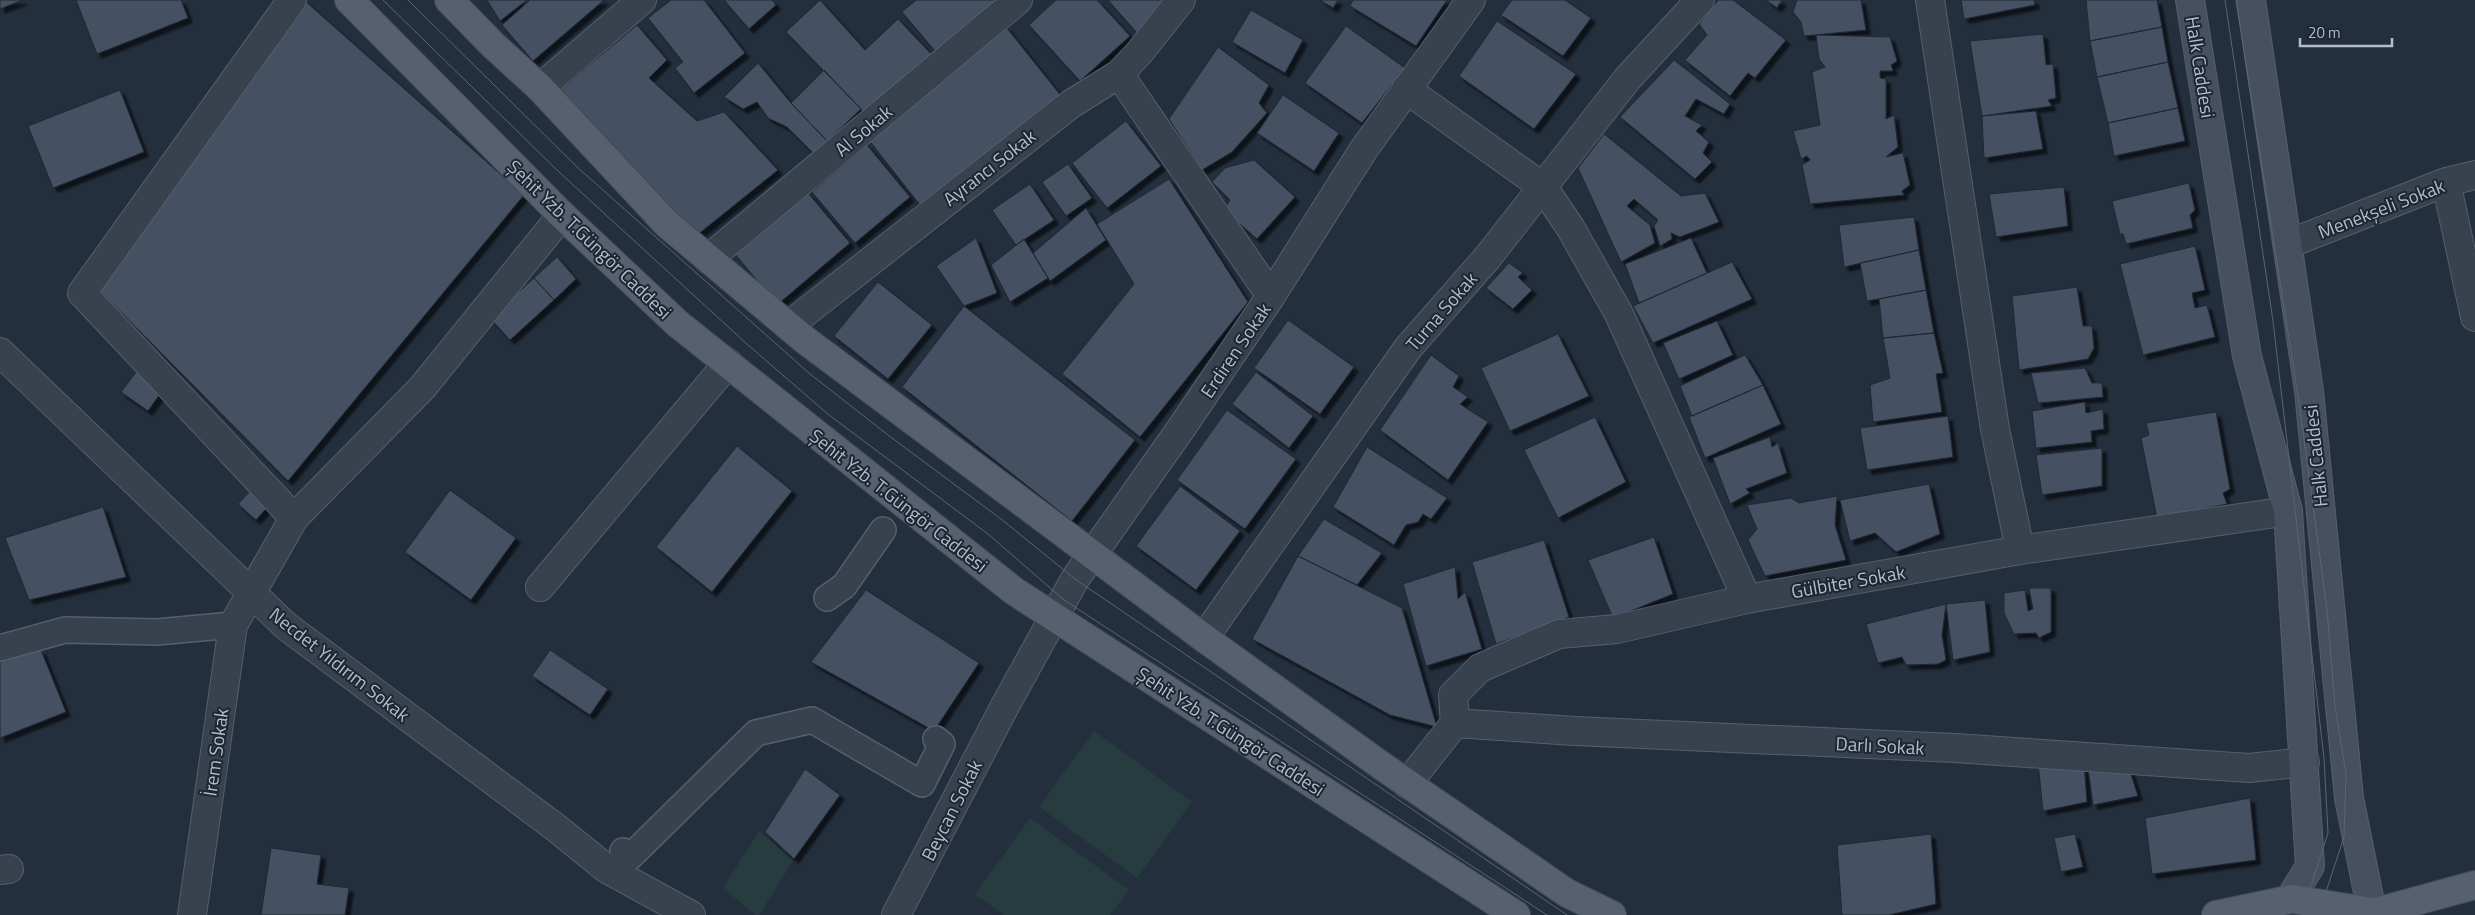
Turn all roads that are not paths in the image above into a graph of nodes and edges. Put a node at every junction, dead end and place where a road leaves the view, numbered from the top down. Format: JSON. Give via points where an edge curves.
{"nodes":[{"id":1,"x":292,"y":0,"type":"edge"},
{"id":2,"x":349,"y":0,"type":"edge"},
{"id":3,"x":449,"y":0,"type":"edge"},
{"id":4,"x":642,"y":0,"type":"edge"},
{"id":5,"x":1018,"y":0,"type":"edge"},
{"id":6,"x":1181,"y":0,"type":"edge"},
{"id":7,"x":1471,"y":0,"type":"edge"},
{"id":8,"x":1700,"y":0,"type":"edge"},
{"id":9,"x":1930,"y":0,"type":"edge"},
{"id":10,"x":2190,"y":0,"type":"edge"},
{"id":11,"x":2252,"y":0,"type":"edge"},
{"id":12,"x":1119,"y":74,"type":"junction"},
{"id":13,"x":540,"y":88,"type":"junction"},
{"id":14,"x":1406,"y":89,"type":"junction"},
{"id":15,"x":2475,"y":175,"type":"edge"},
{"id":16,"x":2446,"y":182,"type":"junction"},
{"id":17,"x":1543,"y":187,"type":"junction"},
{"id":18,"x":562,"y":215,"type":"junction"},
{"id":19,"x":2288,"y":244,"type":"junction"},
{"id":20,"x":708,"y":259,"type":"junction"},
{"id":21,"x":1271,"y":296,"type":"junction"},
{"id":22,"x":2475,"y":317,"type":"edge"},
{"id":23,"x":788,"y":326,"type":"junction"},
{"id":24,"x":0,"y":352,"type":"edge"},
{"id":25,"x":728,"y":363,"type":"junction"},
{"id":26,"x":2288,"y":511,"type":"junction"},
{"id":27,"x":294,"y":518,"type":"junction"},
{"id":28,"x":883,"y":530,"type":"dead end"},
{"id":29,"x":2020,"y":550,"type":"junction"},
{"id":30,"x":1092,"y":554,"type":"junction"},
{"id":31,"x":540,"y":587,"type":"dead end"},
{"id":32,"x":252,"y":593,"type":"junction"},
{"id":33,"x":827,"y":598,"type":"dead end"},
{"id":34,"x":1747,"y":599,"type":"junction"},
{"id":35,"x":1054,"y":616,"type":"junction"},
{"id":36,"x":233,"y":625,"type":"junction"},
{"id":37,"x":1204,"y":638,"type":"junction"},
{"id":38,"x":0,"y":648,"type":"edge"},
{"id":39,"x":1006,"y":704,"type":"joint"},
{"id":40,"x":1455,"y":723,"type":"junction"},
{"id":41,"x":936,"y":739,"type":"dead end"},
{"id":42,"x":2305,"y":762,"type":"junction"},
{"id":43,"x":1407,"y":784,"type":"junction"},
{"id":44,"x":623,"y":851,"type":"dead end"},
{"id":45,"x":2475,"y":885,"type":"edge"},
{"id":46,"x":2290,"y":899,"type":"junction"},
{"id":47,"x":2368,"y":913,"type":"edge"},
{"id":48,"x":192,"y":915,"type":"edge"},
{"id":49,"x":692,"y":915,"type":"edge"},
{"id":50,"x":896,"y":915,"type":"edge"},
{"id":51,"x":1516,"y":915,"type":"edge"},
{"id":52,"x":1612,"y":915,"type":"edge"},
{"id":53,"x":2216,"y":915,"type":"edge"}],
"edges":[{"from":1,"to":27,"type":"street","via":[[82,293]]},
{"from":2,"to":18,"type":"main road","name":"Şehit Yzb. T.Güngör Caddesi"},
{"from":3,"to":13,"type":"main road"},
{"from":4,"to":13,"type":"street"},
{"from":5,"to":20,"type":"street","name":"Al Sokak"},
{"from":6,"to":12,"type":"street","name":"Ayrancı Sokak"},
{"from":7,"to":14,"type":"street","name":"Erdiren Sokak"},
{"from":8,"to":17,"type":"street","name":"Turna Sokak","via":[[1628,78]]},
{"from":9,"to":29,"type":"street","via":[[1995,429]]},
{"from":10,"to":26,"type":"main road","name":"Halk Caddesi","via":[[2247,356]]},
{"from":11,"to":19,"type":"main road","name":"Halk Caddesi"},
{"from":12,"to":21,"type":"street"},
{"from":12,"to":23,"type":"street","name":"Ayrancı Sokak","via":[[1064,110]]},
{"from":13,"to":20,"type":"main road","via":[[667,224]]},
{"from":14,"to":17,"type":"street"},
{"from":14,"to":21,"type":"street","name":"Erdiren Sokak"},
{"from":15,"to":16,"type":"street","name":"Menekşeli Sokak"},
{"from":16,"to":19,"type":"street","name":"Menekşeli Sokak"},
{"from":16,"to":22,"type":"street"},
{"from":17,"to":34,"type":"street","via":[[1570,227],[1619,314]]},
{"from":17,"to":37,"type":"street","name":"Turna Sokak","via":[[1487,258],[1408,348]]},
{"from":18,"to":25,"type":"main road","name":"Şehit Yzb. T.Güngör Caddesi","via":[[678,324]]},
{"from":18,"to":27,"type":"street","name":"İrem Sokak","via":[[422,388]]},
{"from":19,"to":47,"type":"main road","name":"Halk Caddesi","via":[[2309,391],[2350,798]]},
{"from":20,"to":23,"type":"main road"},
{"from":21,"to":30,"type":"street","name":"Erdiren Sokak"},
{"from":23,"to":30,"type":"main road"},
{"from":24,"to":32,"type":"street","name":"Necdet Yıldırım Sokak"},
{"from":25,"to":31,"type":"street"},
{"from":25,"to":35,"type":"main road","name":"Şehit Yzb. T.Güngör Caddesi","via":[[1006,585]]},
{"from":26,"to":29,"type":"street","name":"Gülbiter Sokak"},
{"from":26,"to":42,"type":"main road","name":"Halk Caddesi"},
{"from":27,"to":32,"type":"street","name":"İrem Sokak"},
{"from":28,"to":33,"type":"street","via":[[844,586]]},
{"from":29,"to":34,"type":"street","name":"Gülbiter Sokak"},
{"from":30,"to":35,"type":"street","name":"Erdiren Sokak"},
{"from":30,"to":37,"type":"main road"},
{"from":32,"to":36,"type":"street","name":"İrem Sokak"},
{"from":32,"to":49,"type":"street","name":"Necdet Yıldırım Sokak","via":[[286,626],[607,869]]},
{"from":34,"to":40,"type":"street","name":"Gülbiter Sokak","via":[[1617,629],[1559,634],[1533,645],[1480,668],[1453,695]]},
{"from":35,"to":39,"type":"street","name":"Erdiren Sokak"},
{"from":35,"to":51,"type":"main road","name":"Şehit Yzb. T.Güngör Caddesi"},
{"from":36,"to":38,"type":"street","via":[[157,632],[64,630]]},
{"from":36,"to":48,"type":"street","name":"İrem Sokak"},
{"from":37,"to":43,"type":"main road"},
{"from":39,"to":50,"type":"street","name":"Beycan Sokak"},
{"from":40,"to":42,"type":"street","name":"Darlı Sokak","via":[[1955,748],[2249,768]]},
{"from":40,"to":43,"type":"street"},
{"from":41,"to":44,"type":"street","via":[[942,744],[922,784],[812,720],[756,733],[630,857]]},
{"from":42,"to":46,"type":"main road","name":"Halk Caddesi","via":[[2310,866]]},
{"from":43,"to":52,"type":"main road","via":[[1567,893]]},
{"from":45,"to":47,"type":"main road"},
{"from":46,"to":47,"type":"main road"},
{"from":46,"to":53,"type":"main road"}]}
